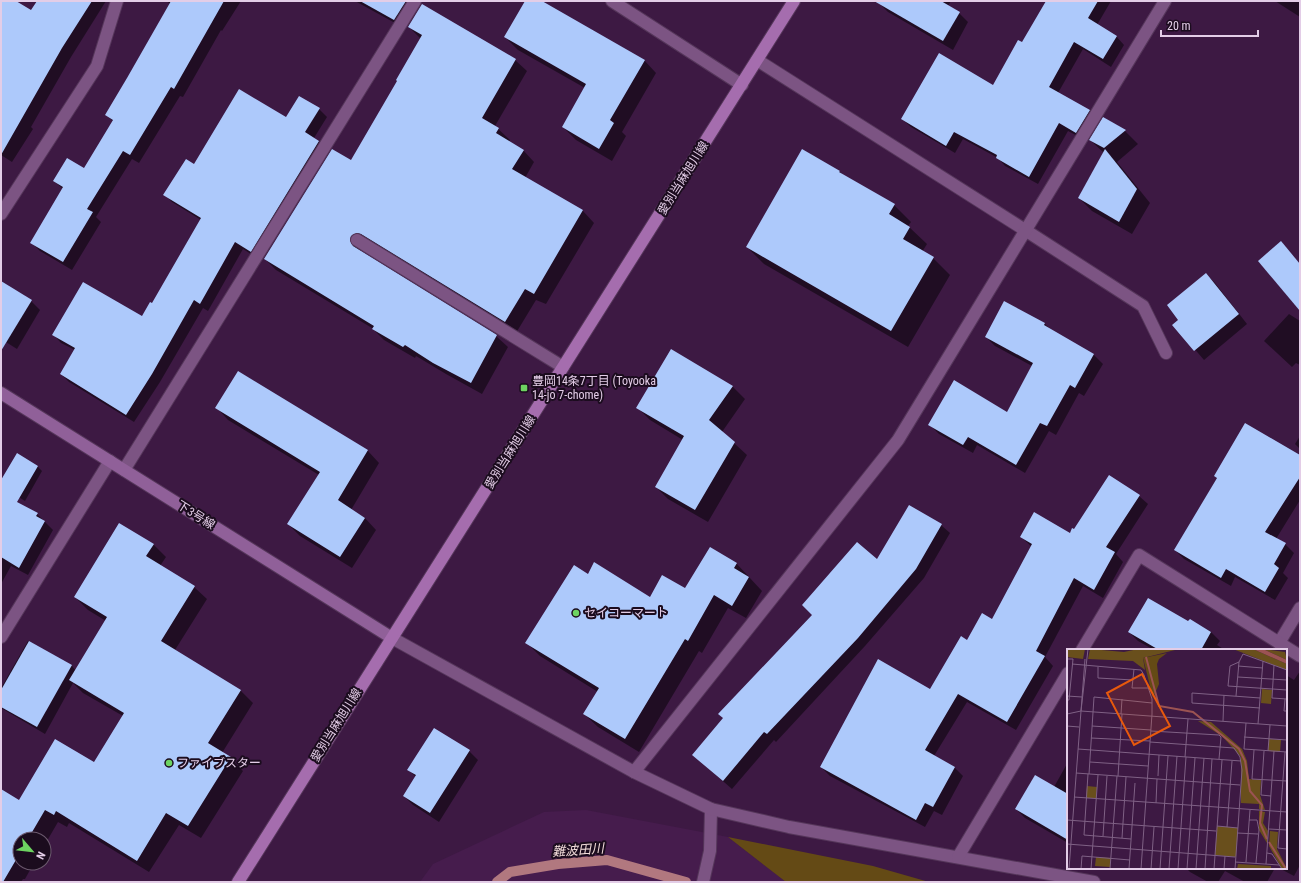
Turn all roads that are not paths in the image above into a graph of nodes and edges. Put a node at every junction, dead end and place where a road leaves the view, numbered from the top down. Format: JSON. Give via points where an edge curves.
{"nodes":[{"id":1,"x":117,"y":1,"type":"edge"},
{"id":2,"x":415,"y":1,"type":"edge"},
{"id":3,"x":612,"y":1,"type":"edge"},
{"id":4,"x":794,"y":1,"type":"edge"},
{"id":5,"x":1165,"y":1,"type":"edge"},
{"id":6,"x":757,"y":60,"type":"junction"},
{"id":7,"x":742,"y":85,"type":"junction"},
{"id":8,"x":1,"y":214,"type":"edge"},
{"id":9,"x":1025,"y":230,"type":"junction"},
{"id":10,"x":357,"y":240,"type":"dead end"},
{"id":11,"x":1166,"y":352,"type":"dead end"},
{"id":12,"x":563,"y":367,"type":"junction"},
{"id":13,"x":1,"y":393,"type":"edge"},
{"id":14,"x":110,"y":461,"type":"junction"},
{"id":15,"x":124,"y":470,"type":"junction"},
{"id":16,"x":1300,"y":608,"type":"edge"},
{"id":17,"x":1,"y":637,"type":"edge"},
{"id":18,"x":392,"y":638,"type":"junction"},
{"id":19,"x":1279,"y":643,"type":"junction"},
{"id":20,"x":1083,"y":649,"type":"edge"},
{"id":21,"x":1300,"y":656,"type":"edge"},
{"id":22,"x":1067,"y":675,"type":"edge"},
{"id":23,"x":634,"y":772,"type":"junction"},
{"id":24,"x":711,"y":809,"type":"junction"},
{"id":25,"x":958,"y":857,"type":"junction"},
{"id":26,"x":238,"y":882,"type":"edge"},
{"id":27,"x":703,"y":882,"type":"edge"},
{"id":28,"x":1094,"y":882,"type":"edge"}],
"edges":[{"from":1,"to":8,"type":"street","via":[[97,66]]},
{"from":2,"to":15,"type":"street"},
{"from":3,"to":7,"type":"street"},
{"from":4,"to":6,"type":"main road","name":"愛別当麻旭川線"},
{"from":5,"to":9,"type":"street"},
{"from":6,"to":7,"type":"main road","name":"愛別当麻旭川線"},
{"from":6,"to":9,"type":"street"},
{"from":7,"to":12,"type":"main road","name":"愛別当麻旭川線"},
{"from":9,"to":11,"type":"street","via":[[1143,306]]},
{"from":9,"to":23,"type":"street","via":[[898,440]]},
{"from":10,"to":12,"type":"street"},
{"from":12,"to":18,"type":"main road","name":"愛別当麻旭川線"},
{"from":13,"to":14,"type":"street","name":"下3号線"},
{"from":14,"to":15,"type":"street","name":"下3号線"},
{"from":14,"to":17,"type":"street"},
{"from":15,"to":18,"type":"street","name":"下3号線"},
{"from":16,"to":19,"type":"street"},
{"from":18,"to":23,"type":"street"},
{"from":18,"to":26,"type":"main road","name":"愛別当麻旭川線"},
{"from":19,"to":20,"type":"street","via":[[1139,555]]},
{"from":19,"to":21,"type":"street"},
{"from":22,"to":25,"type":"street"},
{"from":23,"to":24,"type":"street"},
{"from":24,"to":25,"type":"street","via":[[790,827]]},
{"from":24,"to":27,"type":"street","via":[[710,851]]},
{"from":25,"to":28,"type":"street"}]}
